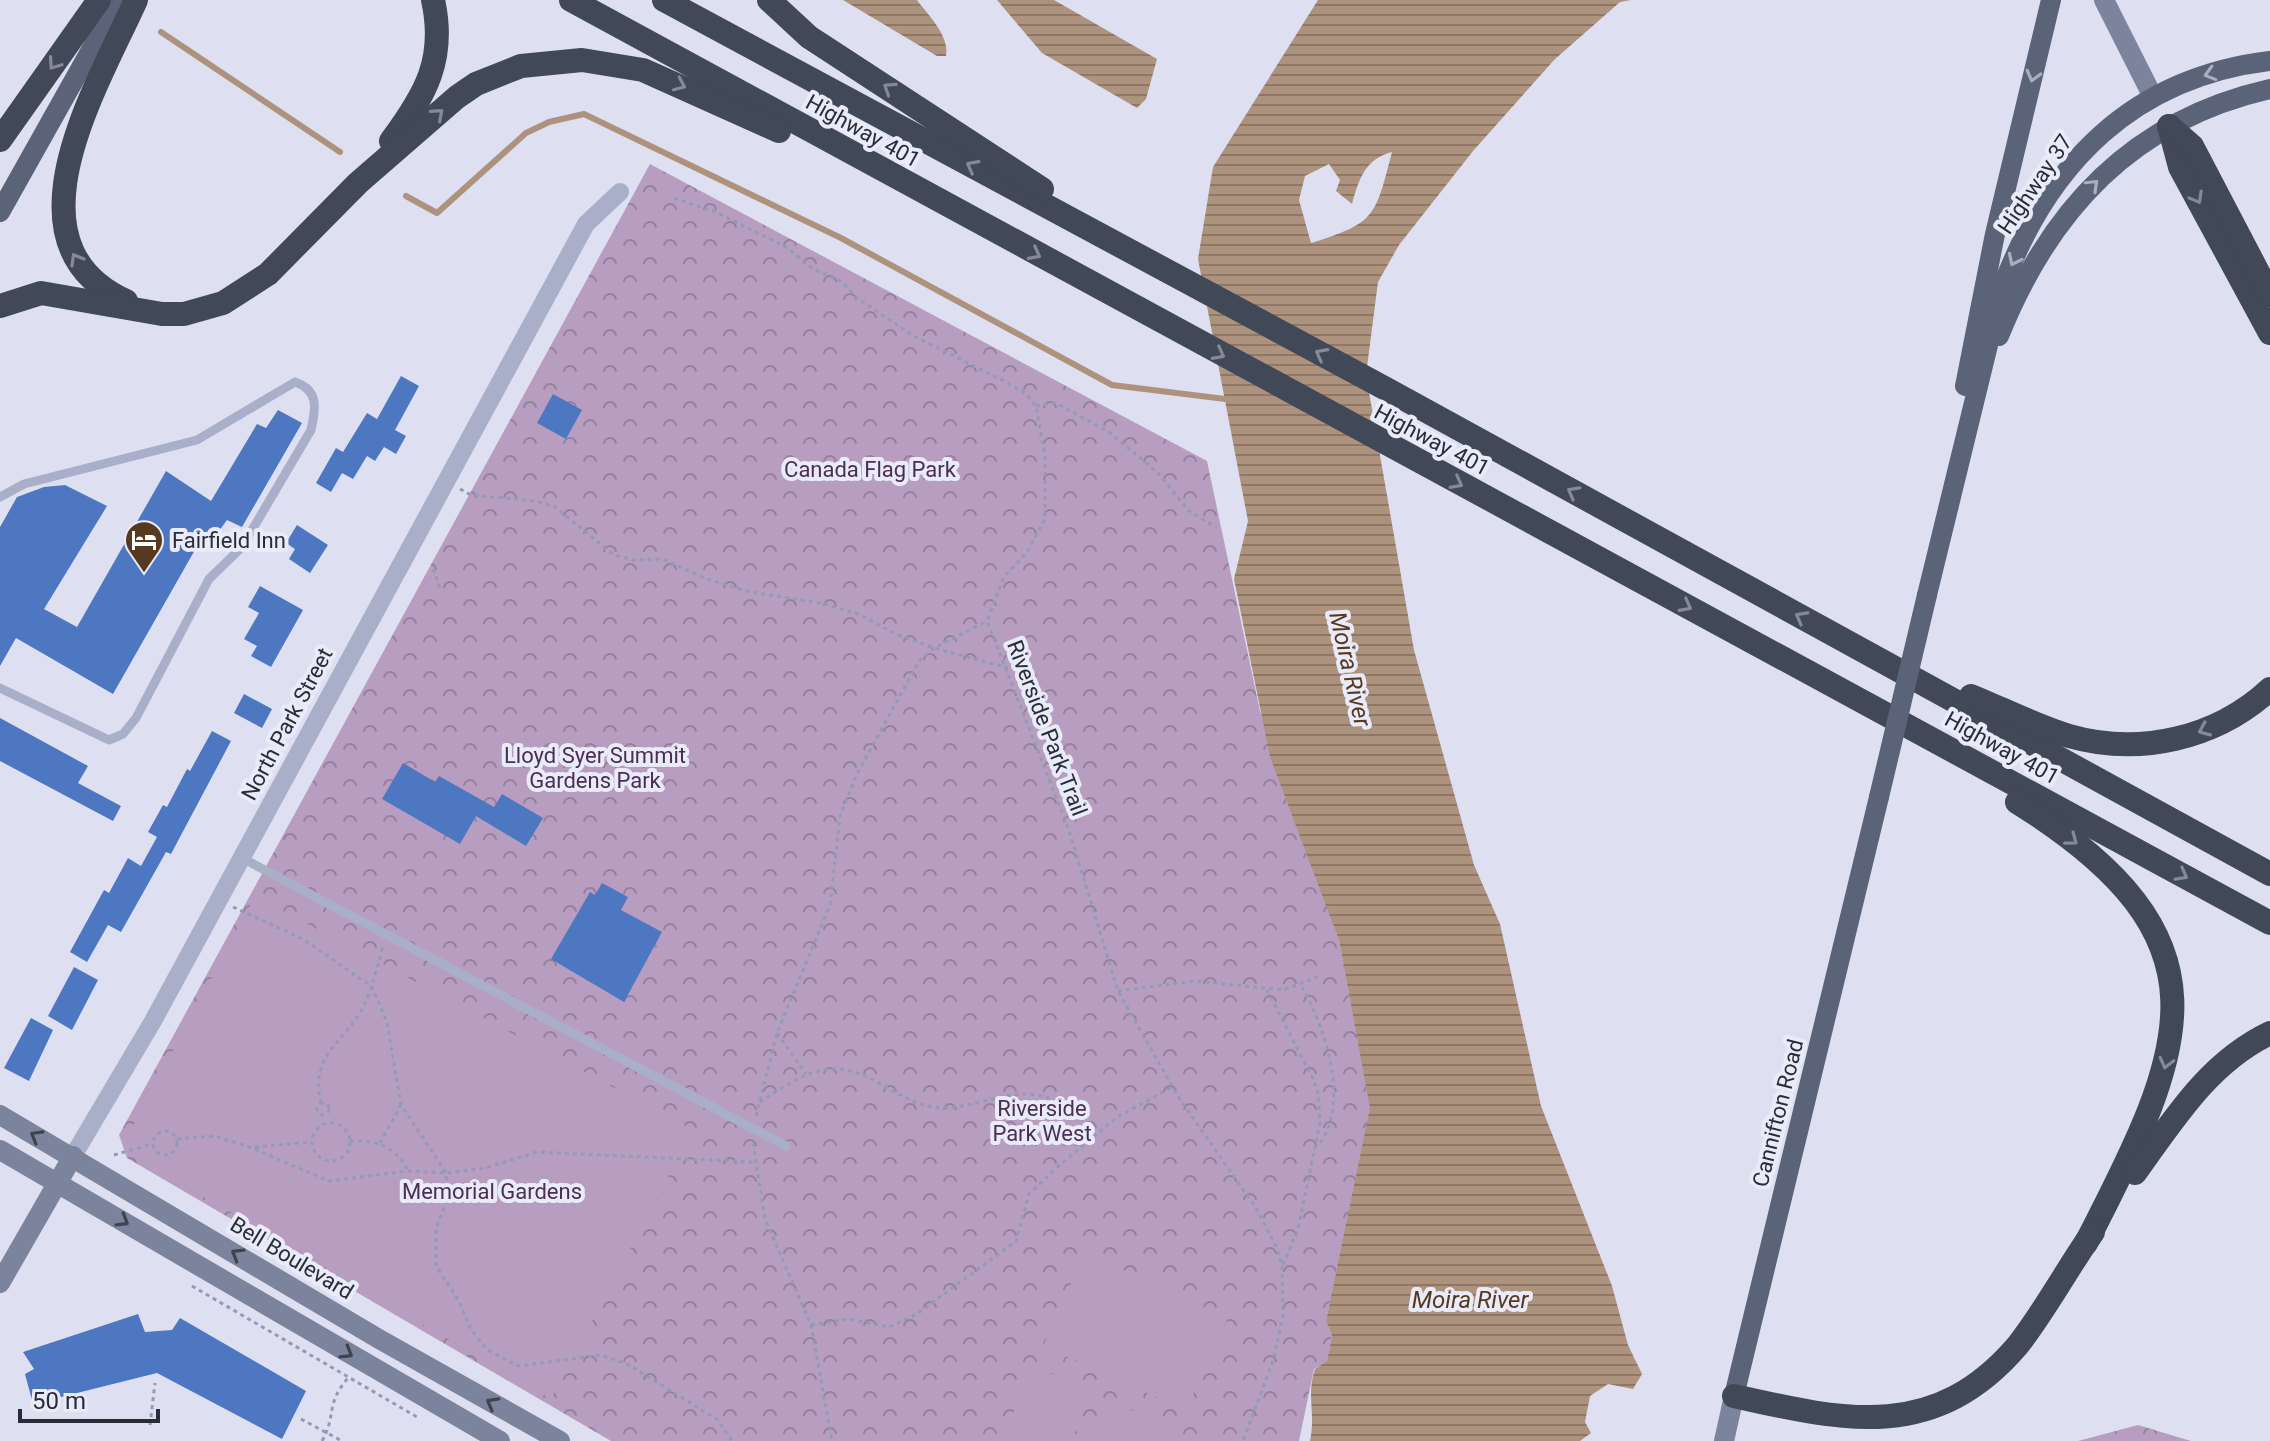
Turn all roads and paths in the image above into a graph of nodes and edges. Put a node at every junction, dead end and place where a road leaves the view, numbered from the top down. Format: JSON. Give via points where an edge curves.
{"nodes":[{"id":1,"x":99,"y":0,"type":"edge"},
{"id":2,"x":119,"y":0,"type":"edge"},
{"id":3,"x":136,"y":0,"type":"edge"},
{"id":4,"x":433,"y":0,"type":"edge"},
{"id":5,"x":571,"y":0,"type":"edge"},
{"id":6,"x":664,"y":0,"type":"edge"},
{"id":7,"x":769,"y":0,"type":"edge"},
{"id":8,"x":2051,"y":0,"type":"edge"},
{"id":9,"x":2104,"y":0,"type":"edge"},
{"id":10,"x":2270,"y":61,"type":"edge"},
{"id":11,"x":2270,"y":89,"type":"edge"},
{"id":12,"x":2152,"y":95,"type":"junction"},
{"id":13,"x":2169,"y":126,"type":"junction"},
{"id":14,"x":0,"y":140,"type":"edge"},
{"id":15,"x":358,"y":183,"type":"junction"},
{"id":16,"x":620,"y":192,"type":"dead end"},
{"id":17,"x":674,"y":198,"type":"dead end"},
{"id":18,"x":0,"y":212,"type":"edge"},
{"id":19,"x":967,"y":217,"type":"junction"},
{"id":20,"x":1148,"y":261,"type":"junction"},
{"id":21,"x":2270,"y":295,"type":"edge"},
{"id":22,"x":0,"y":306,"type":"edge"},
{"id":23,"x":162,"y":314,"type":"junction"},
{"id":24,"x":2270,"y":333,"type":"edge"},
{"id":25,"x":1976,"y":399,"type":"junction"},
{"id":26,"x":1036,"y":406,"type":"junction"},
{"id":27,"x":471,"y":495,"type":"dead end"},
{"id":28,"x":0,"y":497,"type":"edge"},
{"id":29,"x":1217,"y":528,"type":"dead end"},
{"id":30,"x":1942,"y":532,"type":"junction"},
{"id":31,"x":433,"y":569,"type":"dead end"},
{"id":32,"x":441,"y":591,"type":"dead end"},
{"id":33,"x":1927,"y":595,"type":"joint"},
{"id":34,"x":987,"y":621,"type":"junction"},
{"id":35,"x":934,"y":648,"type":"junction"},
{"id":36,"x":1869,"y":654,"type":"junction"},
{"id":37,"x":1008,"y":668,"type":"junction"},
{"id":38,"x":1818,"y":677,"type":"junction"},
{"id":39,"x":0,"y":688,"type":"edge"},
{"id":40,"x":2270,"y":689,"type":"edge"},
{"id":41,"x":242,"y":858,"type":"junction"},
{"id":42,"x":2270,"y":874,"type":"edge"},
{"id":43,"x":218,"y":901,"type":"junction"},
{"id":44,"x":2270,"y":923,"type":"edge"},
{"id":45,"x":387,"y":935,"type":"junction"},
{"id":46,"x":1318,"y":977,"type":"dead end"},
{"id":47,"x":1301,"y":985,"type":"junction"},
{"id":48,"x":372,"y":987,"type":"junction"},
{"id":49,"x":1267,"y":990,"type":"junction"},
{"id":50,"x":1118,"y":991,"type":"junction"},
{"id":51,"x":777,"y":1033,"type":"junction"},
{"id":52,"x":2270,"y":1033,"type":"edge"},
{"id":53,"x":806,"y":1074,"type":"junction"},
{"id":54,"x":1172,"y":1087,"type":"junction"},
{"id":55,"x":321,"y":1103,"type":"junction"},
{"id":56,"x":759,"y":1103,"type":"junction"},
{"id":57,"x":401,"y":1105,"type":"junction"},
{"id":58,"x":0,"y":1115,"type":"edge"},
{"id":59,"x":325,"y":1116,"type":"junction"},
{"id":60,"x":326,"y":1123,"type":"junction"},
{"id":61,"x":753,"y":1128,"type":"junction"},
{"id":62,"x":1098,"y":1133,"type":"junction"},
{"id":63,"x":177,"y":1139,"type":"junction"},
{"id":64,"x":350,"y":1141,"type":"junction"},
{"id":65,"x":311,"y":1142,"type":"junction"},
{"id":66,"x":380,"y":1143,"type":"junction"},
{"id":67,"x":152,"y":1144,"type":"junction"},
{"id":68,"x":786,"y":1146,"type":"dead end"},
{"id":69,"x":252,"y":1148,"type":"junction"},
{"id":70,"x":1316,"y":1149,"type":"junction"},
{"id":71,"x":0,"y":1150,"type":"edge"},
{"id":72,"x":114,"y":1155,"type":"dead end"},
{"id":73,"x":73,"y":1156,"type":"junction"},
{"id":74,"x":753,"y":1162,"type":"junction"},
{"id":75,"x":408,"y":1171,"type":"junction"},
{"id":76,"x":446,"y":1173,"type":"junction"},
{"id":77,"x":56,"y":1181,"type":"junction"},
{"id":78,"x":2086,"y":1243,"type":"junction"},
{"id":79,"x":1282,"y":1267,"type":"junction"},
{"id":80,"x":0,"y":1283,"type":"edge"},
{"id":81,"x":189,"y":1285,"type":"dead end"},
{"id":82,"x":811,"y":1325,"type":"junction"},
{"id":83,"x":348,"y":1378,"type":"junction"},
{"id":84,"x":155,"y":1383,"type":"dead end"},
{"id":85,"x":1734,"y":1396,"type":"junction"},
{"id":86,"x":301,"y":1419,"type":"dead end"},
{"id":87,"x":422,"y":1420,"type":"dead end"},
{"id":88,"x":150,"y":1425,"type":"dead end"},
{"id":89,"x":325,"y":1435,"type":"junction"},
{"id":90,"x":322,"y":1441,"type":"edge"},
{"id":91,"x":342,"y":1441,"type":"edge"},
{"id":92,"x":500,"y":1441,"type":"edge"},
{"id":93,"x":560,"y":1441,"type":"edge"},
{"id":94,"x":732,"y":1441,"type":"edge"},
{"id":95,"x":832,"y":1441,"type":"edge"},
{"id":96,"x":1243,"y":1441,"type":"edge"},
{"id":97,"x":1724,"y":1441,"type":"edge"}],
"edges":[{"from":1,"to":14,"type":"highway","one_way":true},
{"from":2,"to":18,"type":"main road"},
{"from":23,"to":3,"type":"highway","one_way":true,"via":[[111,295],[84,273],[65,239],[61,217],[61,172],[68,151]]},
{"from":4,"to":15,"type":"highway","via":[[438,24],[433,69],[412,113]]},
{"from":5,"to":19,"type":"highway","name":"Highway 401"},
{"from":20,"to":6,"type":"highway","name":"Highway 401","one_way":true},
{"from":20,"to":7,"type":"highway","one_way":true,"via":[[809,37]]},
{"from":8,"to":30,"type":"main road","one_way":true,"via":[[1986,278]]},
{"from":9,"to":12,"type":"main road"},
{"from":10,"to":12,"type":"main road","name":"Highway 37","one_way":true,"via":[[2200,76]]},
{"from":11,"to":13,"type":"main road","name":"Highway 37"},
{"from":12,"to":13,"type":"main road"},
{"from":12,"to":25,"type":"main road","name":"Highway 37","one_way":true,"via":[[2093,141],[2023,242],[1997,304]]},
{"from":13,"to":21,"type":"highway","via":[[2192,146]]},
{"from":13,"to":24,"type":"highway","one_way":true,"via":[[2180,167]]},
{"from":25,"to":13,"type":"main road","name":"Highway 37","one_way":true,"via":[[2018,292],[2062,219],[2105,173]]},
{"from":15,"to":19,"type":"highway","one_way":true,"via":[[476,84],[521,66],[582,60],[655,75]]},
{"from":15,"to":23,"type":"highway","via":[[292,253],[245,291],[205,309]]},
{"from":16,"to":41,"type":"street","name":"North Park Street","via":[[586,224]]},
{"from":17,"to":26,"type":"path","via":[[716,212],[786,247],[912,335],[1002,380]]},
{"from":19,"to":38,"type":"highway","name":"Highway 401","one_way":true},
{"from":36,"to":20,"type":"highway","name":"Highway 401","one_way":true},
{"from":22,"to":23,"type":"highway","via":[[41,293]]},
{"from":25,"to":30,"type":"main road","name":"Highway 37"},
{"from":26,"to":29,"type":"path","via":[[1056,403],[1109,432],[1157,472],[1189,511]]},
{"from":26,"to":34,"type":"path","name":"Riverside Park Trail","via":[[1045,457],[1045,519],[1034,542],[1004,577]]},
{"from":27,"to":35,"type":"path","via":[[555,507],[614,555],[662,559],[746,591],[825,604]]},
{"from":28,"to":39,"type":"lane","via":[[24,484],[197,440],[295,382],[314,394],[311,430],[242,547],[209,579],[123,734],[109,740]]},
{"from":30,"to":33,"type":"main road","name":"Highway 37"},
{"from":31,"to":32,"type":"path"},
{"from":33,"to":85,"type":"main road","name":"Cannifton Road","bridge":true},
{"from":34,"to":35,"type":"path"},
{"from":34,"to":37,"type":"path","name":"Riverside Park Trail"},
{"from":35,"to":37,"type":"path"},
{"from":35,"to":51,"type":"path","via":[[919,661],[856,776],[840,816],[830,905]]},
{"from":40,"to":36,"type":"highway","one_way":true,"via":[[2199,733],[2126,745],[2065,735]]},
{"from":36,"to":42,"type":"highway","name":"Highway 401"},
{"from":37,"to":50,"type":"path","name":"Riverside Park Trail","via":[[1069,830]]},
{"from":38,"to":44,"type":"highway","name":"Highway 401","one_way":true},
{"from":38,"to":78,"type":"highway","one_way":true,"via":[[2051,824],[2121,881],[2155,930],[2172,999],[2167,1063],[2139,1140]]},
{"from":41,"to":43,"type":"street","name":"North Park Street"},
{"from":41,"to":45,"type":"lane"},
{"from":43,"to":48,"type":"path","via":[[303,939]]},
{"from":43,"to":73,"type":"street","name":"North Park Street"},
{"from":45,"to":48,"type":"path"},
{"from":45,"to":61,"type":"lane"},
{"from":46,"to":47,"type":"path"},
{"from":47,"to":49,"type":"path"},
{"from":47,"to":70,"type":"path","via":[[1321,1027],[1334,1090],[1334,1113]]},
{"from":48,"to":55,"type":"path","via":[[350,1028],[325,1057],[318,1074]]},
{"from":48,"to":57,"type":"path","via":[[387,1022]]},
{"from":49,"to":50,"type":"path","via":[[1195,981]]},
{"from":49,"to":70,"type":"path","via":[[1318,1093]]},
{"from":50,"to":54,"type":"path","name":"Riverside Park Trail"},
{"from":51,"to":53,"type":"path"},
{"from":51,"to":56,"type":"path"},
{"from":52,"to":78,"type":"highway","via":[[2243,1045],[2193,1092]]},
{"from":53,"to":56,"type":"path"},
{"from":53,"to":62,"type":"path","via":[[833,1069],[860,1073],[930,1107],[958,1109],[1041,1096],[1073,1110]]},
{"from":54,"to":62,"type":"path"},
{"from":54,"to":79,"type":"path","name":"Riverside Park Trail","via":[[1263,1219]]},
{"from":55,"to":59,"type":"path","via":[[318,1112]]},
{"from":55,"to":59,"type":"path","via":[[329,1107]]},
{"from":56,"to":61,"type":"path"},
{"from":57,"to":66,"type":"path"},
{"from":57,"to":76,"type":"path"},
{"from":73,"to":58,"type":"main road","name":"Bell Boulevard","one_way":true},
{"from":59,"to":60,"type":"path"},
{"from":60,"to":64,"type":"path","via":[[345,1129]]},
{"from":60,"to":65,"type":"path"},
{"from":61,"to":68,"type":"lane"},
{"from":61,"to":74,"type":"path"},
{"from":62,"to":82,"type":"path","via":[[1029,1194],[1016,1241],[917,1314],[889,1327],[850,1319]]},
{"from":63,"to":67,"type":"path","via":[[162,1130]]},
{"from":63,"to":67,"type":"path","via":[[176,1149],[165,1155],[156,1153]]},
{"from":63,"to":69,"type":"path","via":[[214,1136]]},
{"from":64,"to":65,"type":"path","via":[[346,1154],[334,1161],[316,1155]]},
{"from":64,"to":66,"type":"path"},
{"from":65,"to":69,"type":"path"},
{"from":66,"to":75,"type":"path","via":[[402,1159]]},
{"from":67,"to":72,"type":"path"},
{"from":69,"to":75,"type":"path","via":[[329,1181]]},
{"from":70,"to":79,"type":"path","via":[[1298,1229]]},
{"from":71,"to":77,"type":"main road"},
{"from":73,"to":77,"type":"main road","name":"North Park Street"},
{"from":93,"to":73,"type":"main road","name":"Bell Boulevard","one_way":true},
{"from":74,"to":76,"type":"path","via":[[537,1152]]},
{"from":74,"to":82,"type":"path","via":[[765,1219]]},
{"from":75,"to":76,"type":"path"},
{"from":76,"to":94,"type":"path","via":[[448,1197],[436,1229],[436,1266],[488,1350],[518,1366],[601,1355],[629,1365],[718,1420]]},
{"from":77,"to":80,"type":"main road","name":"North Park Street"},
{"from":77,"to":92,"type":"main road","one_way":true},
{"from":78,"to":85,"type":"highway","via":[[2006,1360],[1951,1406],[1908,1418],[1854,1420]]},
{"from":79,"to":96,"type":"path","name":"Riverside Park Trail","via":[[1283,1315],[1274,1358]]},
{"from":81,"to":83,"type":"path"},
{"from":82,"to":95,"type":"path"},
{"from":83,"to":87,"type":"path"},
{"from":83,"to":89,"type":"path","via":[[332,1398]]},
{"from":84,"to":88,"type":"path"},
{"from":85,"to":97,"type":"main road","name":"Cannifton Road"},
{"from":86,"to":89,"type":"path"},
{"from":89,"to":90,"type":"path"},
{"from":89,"to":91,"type":"path"}]}
